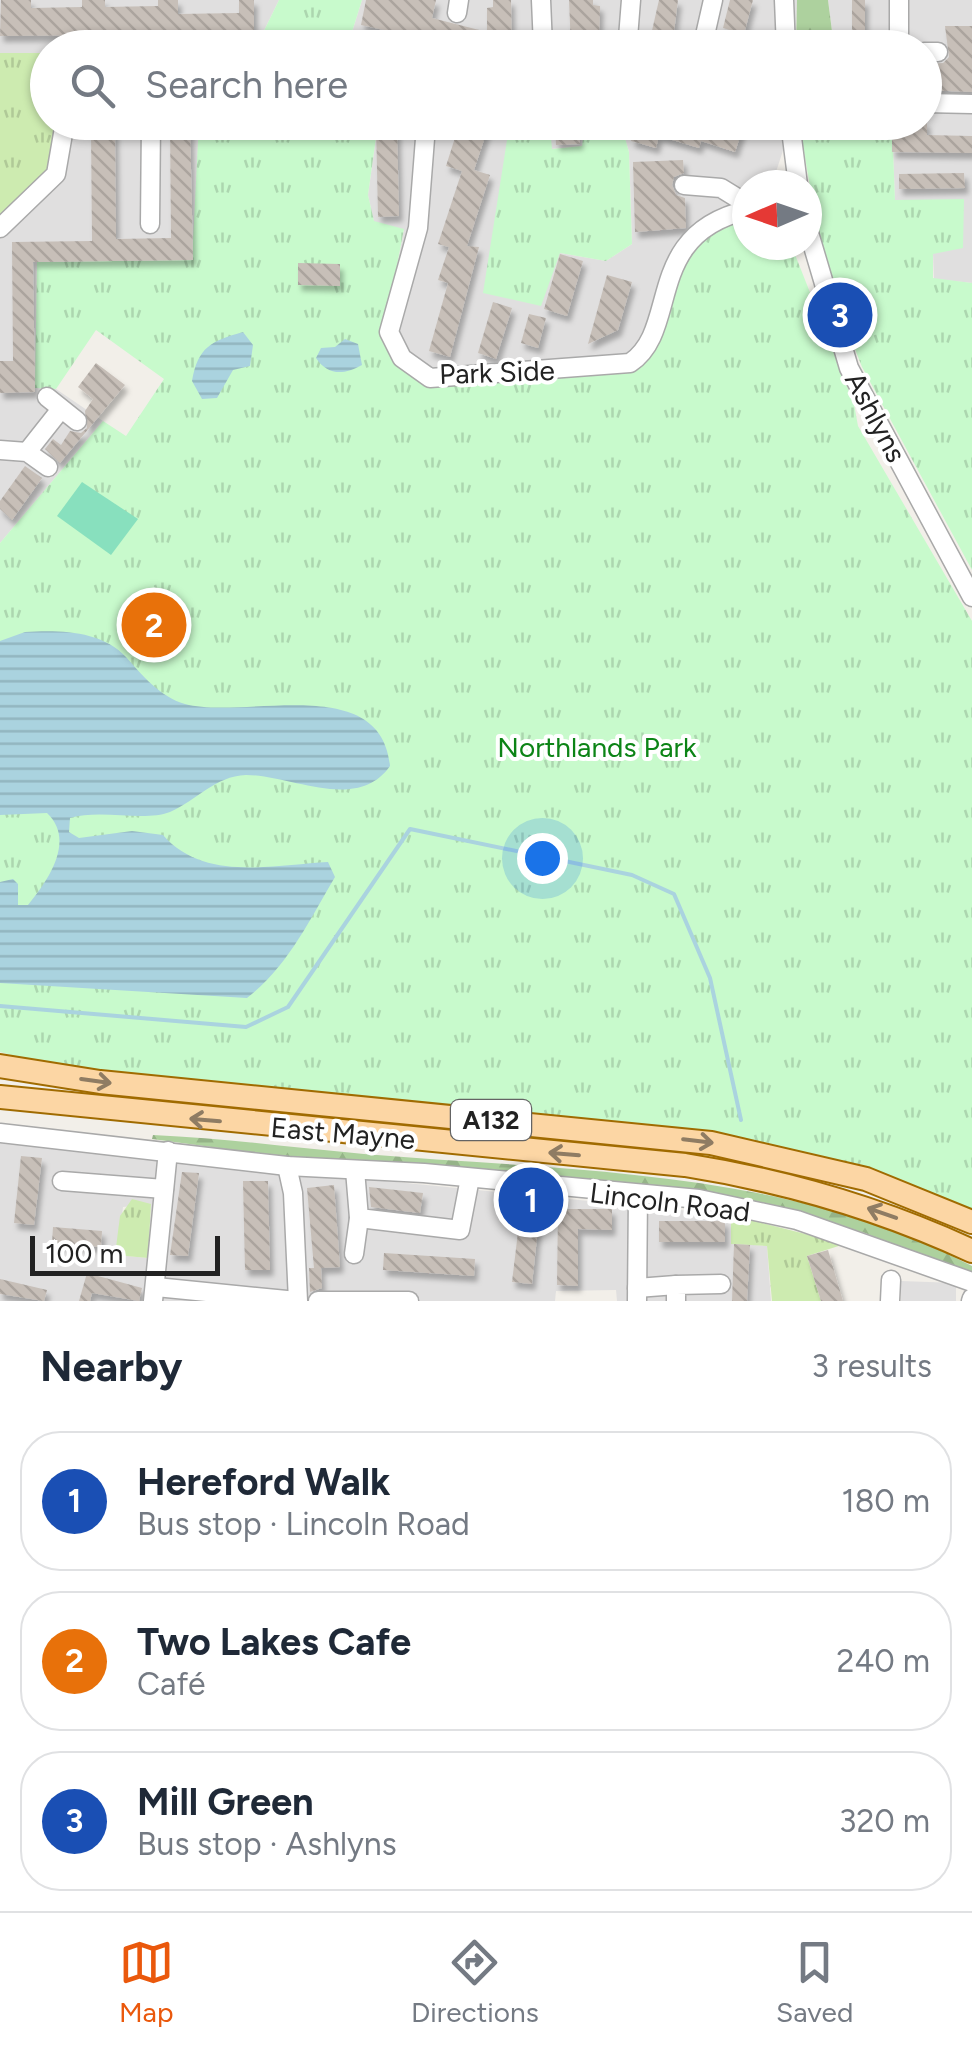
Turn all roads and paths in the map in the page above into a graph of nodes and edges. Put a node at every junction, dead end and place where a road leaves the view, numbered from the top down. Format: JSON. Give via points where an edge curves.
{"nodes":[{"id":1,"x":541,"y":0,"type":"edge"},
{"id":2,"x":631,"y":0,"type":"edge"},
{"id":3,"x":713,"y":0,"type":"edge"},
{"id":4,"x":784,"y":0,"type":"edge"},
{"id":5,"x":899,"y":0,"type":"edge"},
{"id":6,"x":543,"y":30,"type":"edge"},
{"id":7,"x":629,"y":30,"type":"edge"},
{"id":8,"x":706,"y":30,"type":"edge"},
{"id":9,"x":785,"y":30,"type":"edge"},
{"id":10,"x":899,"y":30,"type":"edge"},
{"id":11,"x":942,"y":103,"type":"edge"},
{"id":12,"x":972,"y":104,"type":"edge"},
{"id":13,"x":63,"y":140,"type":"edge"},
{"id":14,"x":151,"y":140,"type":"edge"},
{"id":15,"x":425,"y":140,"type":"edge"},
{"id":16,"x":792,"y":140,"type":"edge"},
{"id":17,"x":796,"y":170,"type":"edge"},
{"id":18,"x":684,"y":185,"type":"dead end"},
{"id":19,"x":732,"y":196,"type":"edge"},
{"id":20,"x":732,"y":214,"type":"edge"},
{"id":21,"x":150,"y":224,"type":"dead end"},
{"id":22,"x":0,"y":228,"type":"edge"},
{"id":23,"x":811,"y":260,"type":"edge"},
{"id":24,"x":77,"y":421,"type":"dead end"},
{"id":25,"x":0,"y":450,"type":"edge"},
{"id":26,"x":28,"y":452,"type":"junction"},
{"id":27,"x":48,"y":467,"type":"dead end"},
{"id":28,"x":972,"y":597,"type":"edge"},
{"id":29,"x":0,"y":1066,"type":"edge"},
{"id":30,"x":0,"y":1097,"type":"edge"},
{"id":31,"x":0,"y":1134,"type":"edge"},
{"id":32,"x":168,"y":1151,"type":"junction"},
{"id":33,"x":287,"y":1166,"type":"junction"},
{"id":34,"x":356,"y":1170,"type":"junction"},
{"id":35,"x":470,"y":1178,"type":"junction"},
{"id":36,"x":62,"y":1181,"type":"dead end"},
{"id":37,"x":164,"y":1190,"type":"junction"},
{"id":38,"x":638,"y":1194,"type":"junction"},
{"id":39,"x":359,"y":1218,"type":"junction"},
{"id":40,"x":972,"y":1222,"type":"edge"},
{"id":41,"x":972,"y":1251,"type":"edge"},
{"id":42,"x":354,"y":1254,"type":"dead end"},
{"id":43,"x":891,"y":1280,"type":"dead end"},
{"id":44,"x":972,"y":1282,"type":"edge"},
{"id":45,"x":720,"y":1284,"type":"dead end"},
{"id":46,"x":676,"y":1293,"type":"edge"},
{"id":47,"x":154,"y":1294,"type":"edge"},
{"id":48,"x":637,"y":1294,"type":"edge"},
{"id":49,"x":297,"y":1301,"type":"edge"},
{"id":50,"x":318,"y":1301,"type":"edge"},
{"id":51,"x":410,"y":1301,"type":"edge"},
{"id":52,"x":890,"y":1301,"type":"edge"}],
"edges":[{"from":1,"to":6,"type":"street"},
{"from":2,"to":7,"type":"street"},
{"from":3,"to":8,"type":"street"},
{"from":4,"to":9,"type":"street"},
{"from":5,"to":10,"type":"street"},
{"from":11,"to":12,"type":"street"},
{"from":13,"to":22,"type":"street","via":[[56,174]]},
{"from":14,"to":21,"type":"street"},
{"from":15,"to":20,"type":"street","name":"Park Side","via":[[418,228],[389,332],[402,358],[430,378],[630,364],[649,344],[678,257]]},
{"from":16,"to":17,"type":"street"},
{"from":18,"to":19,"type":"street","via":[[721,188]]},
{"from":23,"to":28,"type":"street","name":"Ashlyns","via":[[849,368]]},
{"from":24,"to":26,"type":"street","via":[[54,403]]},
{"from":25,"to":26,"type":"street"},
{"from":26,"to":27,"type":"street"},
{"from":29,"to":40,"type":"main road","name":"East Mayne","number":"A132","one_way":true,"via":[[100,1082],[711,1142],[866,1179]]},
{"from":41,"to":30,"type":"main road","name":"East Mayne","number":"A132","one_way":true,"via":[[811,1190],[702,1168]]},
{"from":31,"to":32,"type":"street","name":"Lincoln Road"},
{"from":32,"to":33,"type":"street","name":"Lincoln Road"},
{"from":32,"to":37,"type":"street"},
{"from":33,"to":34,"type":"street","name":"Lincoln Road"},
{"from":33,"to":49,"type":"street"},
{"from":34,"to":35,"type":"street","name":"Lincoln Road"},
{"from":34,"to":39,"type":"street"},
{"from":35,"to":38,"type":"street","name":"Lincoln Road"},
{"from":35,"to":39,"type":"street","via":[[460,1230]]},
{"from":36,"to":37,"type":"street"},
{"from":37,"to":47,"type":"street"},
{"from":38,"to":44,"type":"street","name":"Lincoln Road","via":[[796,1220]]},
{"from":38,"to":48,"type":"street"},
{"from":39,"to":42,"type":"street"},
{"from":43,"to":52,"type":"street"},
{"from":45,"to":46,"type":"street"},
{"from":46,"to":48,"type":"street"},
{"from":47,"to":49,"type":"street"},
{"from":50,"to":51,"type":"street"}]}
